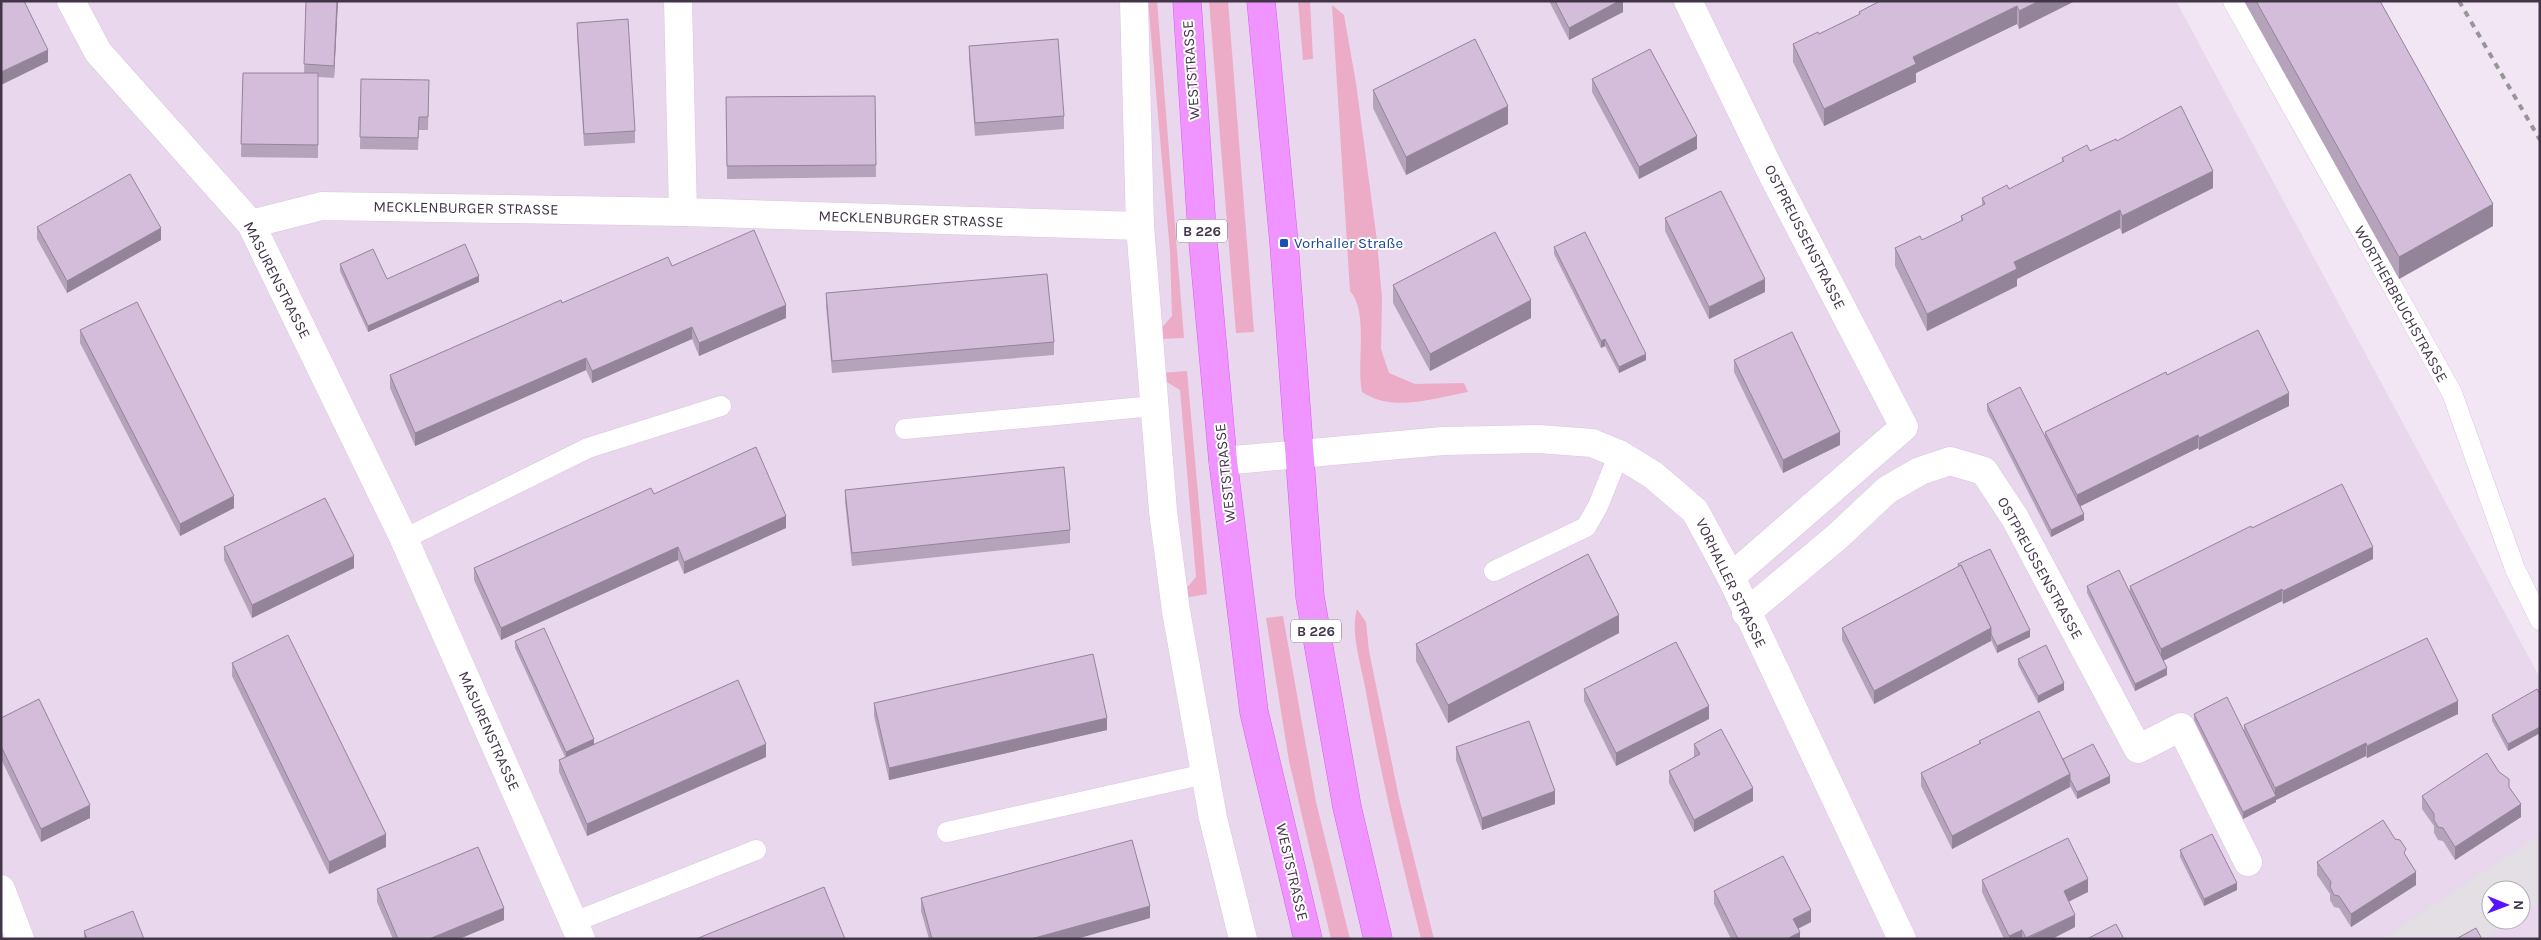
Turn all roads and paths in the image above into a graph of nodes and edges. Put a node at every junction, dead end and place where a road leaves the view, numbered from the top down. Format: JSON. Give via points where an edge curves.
{"nodes":[{"id":1,"x":71,"y":1,"type":"edge"},
{"id":2,"x":678,"y":1,"type":"edge"},
{"id":3,"x":1134,"y":1,"type":"edge"},
{"id":4,"x":1186,"y":1,"type":"edge"},
{"id":5,"x":1261,"y":1,"type":"edge"},
{"id":6,"x":1688,"y":1,"type":"edge"},
{"id":7,"x":2233,"y":1,"type":"edge"},
{"id":8,"x":683,"y":212,"type":"junction"},
{"id":9,"x":251,"y":224,"type":"junction"},
{"id":10,"x":1140,"y":226,"type":"junction"},
{"id":11,"x":721,"y":406,"type":"dead end"},
{"id":12,"x":1154,"y":406,"type":"junction"},
{"id":13,"x":905,"y":429,"type":"dead end"},
{"id":14,"x":1301,"y":454,"type":"junction"},
{"id":15,"x":1619,"y":454,"type":"junction"},
{"id":16,"x":1223,"y":461,"type":"junction"},
{"id":17,"x":404,"y":539,"type":"junction"},
{"id":18,"x":1494,"y":571,"type":"dead end"},
{"id":19,"x":1731,"y":577,"type":"junction"},
{"id":20,"x":1746,"y":613,"type":"junction"},
{"id":21,"x":2540,"y":620,"type":"edge"},
{"id":22,"x":1206,"y":774,"type":"junction"},
{"id":23,"x":947,"y":832,"type":"dead end"},
{"id":24,"x":756,"y":850,"type":"dead end"},
{"id":25,"x":2248,"y":862,"type":"dead end"},
{"id":26,"x":1,"y":889,"type":"edge"},
{"id":27,"x":578,"y":930,"type":"edge"},
{"id":28,"x":20,"y":939,"type":"edge"},
{"id":29,"x":1243,"y":939,"type":"edge"},
{"id":30,"x":1308,"y":939,"type":"edge"},
{"id":31,"x":1378,"y":939,"type":"edge"},
{"id":32,"x":1902,"y":939,"type":"edge"}],
"edges":[{"from":1,"to":9,"type":"street","name":"MASURENSTRASSE","via":[[98,52]]},
{"from":2,"to":8,"type":"street"},
{"from":3,"to":10,"type":"street"},
{"from":4,"to":16,"type":"main road","name":"WESTSTRASSE","number":"B 226"},
{"from":5,"to":14,"type":"main road","number":"B 226"},
{"from":6,"to":19,"type":"street","name":"OSTPREUSSENSTRASSE","via":[[1772,174],[1904,427]]},
{"from":7,"to":21,"type":"lane","name":"WORTHERBRUCHSTRASSE","via":[[2452,394],[2515,569]]},
{"from":8,"to":9,"type":"street","name":"MECKLENBURGER STRASSE","via":[[322,206]]},
{"from":8,"to":10,"type":"street","name":"MECKLENBURGER STRASSE"},
{"from":9,"to":17,"type":"street","name":"MASURENSTRASSE"},
{"from":10,"to":12,"type":"street"},
{"from":11,"to":17,"type":"lane","via":[[588,448]]},
{"from":12,"to":13,"type":"lane"},
{"from":12,"to":22,"type":"street","via":[[1176,611]]},
{"from":14,"to":15,"type":"street","name":"VORHALLER STRASSE","via":[[1443,441],[1539,439],[1592,444]]},
{"from":14,"to":16,"type":"street","name":"VORHALLER STRASSE"},
{"from":14,"to":31,"type":"main road","number":"B 226","via":[[1310,597],[1347,807]]},
{"from":15,"to":18,"type":"lane","via":[[1586,527]]},
{"from":15,"to":19,"type":"street","name":"VORHALLER STRASSE","via":[[1653,475],[1695,511]]},
{"from":16,"to":30,"type":"main road","name":"WESTSTRASSE","number":"B 226","via":[[1254,712]]},
{"from":17,"to":27,"type":"street","name":"MASURENSTRASSE"},
{"from":19,"to":20,"type":"street","name":"VORHALLER STRASSE"},
{"from":20,"to":25,"type":"street","name":"OSTPREUSSENSTRASSE","via":[[1887,490],[1920,471],[1950,461],[1984,471],[2015,518],[2138,749],[2181,727]]},
{"from":20,"to":32,"type":"street","name":"VORHALLER STRASSE"},
{"from":22,"to":23,"type":"lane"},
{"from":22,"to":29,"type":"street","via":[[1213,818]]},
{"from":24,"to":27,"type":"lane","name":"MASURENSTRASSE"},
{"from":26,"to":28,"type":"street"}]}
